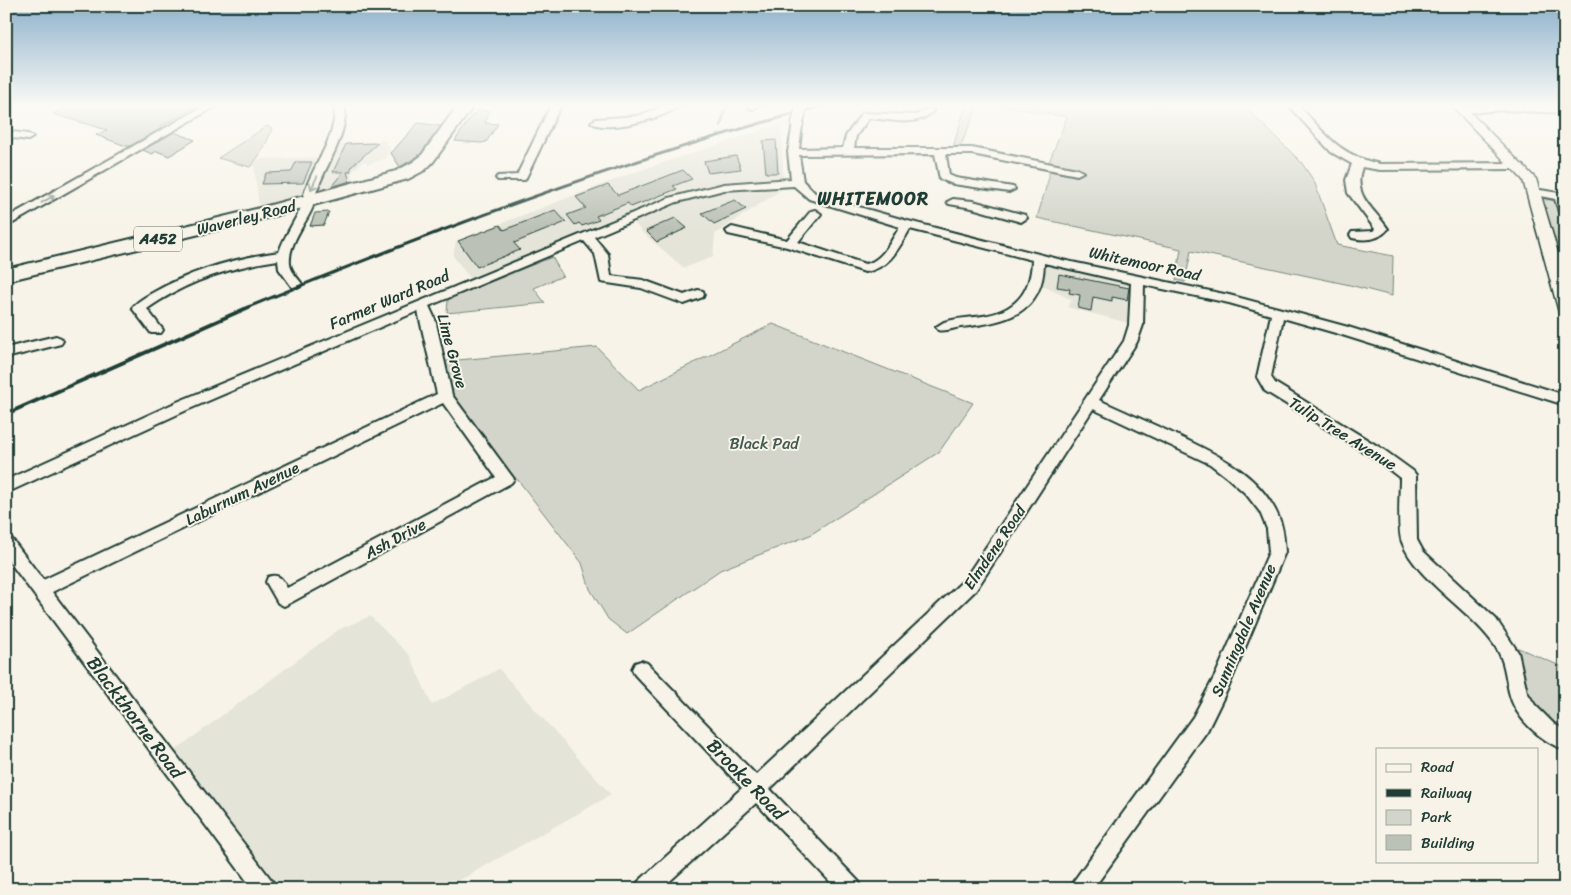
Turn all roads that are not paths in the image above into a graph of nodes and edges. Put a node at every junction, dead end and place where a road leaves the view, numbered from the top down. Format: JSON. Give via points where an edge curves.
{"nodes":[{"id":1,"x":140,"y":147,"type":"edge"},
{"id":2,"x":332,"y":147,"type":"edge"},
{"id":3,"x":437,"y":147,"type":"edge"},
{"id":4,"x":536,"y":147,"type":"edge"},
{"id":5,"x":794,"y":147,"type":"edge"},
{"id":6,"x":849,"y":147,"type":"edge"},
{"id":7,"x":1332,"y":147,"type":"edge"},
{"id":8,"x":1499,"y":147,"type":"edge"},
{"id":9,"x":848,"y":150,"type":"junction"},
{"id":10,"x":940,"y":151,"type":"junction"},
{"id":11,"x":793,"y":152,"type":"junction"},
{"id":12,"x":1358,"y":163,"type":"junction"},
{"id":13,"x":1518,"y":166,"type":"junction"},
{"id":14,"x":1077,"y":172,"type":"dead end"},
{"id":15,"x":502,"y":178,"type":"dead end"},
{"id":16,"x":797,"y":182,"type":"junction"},
{"id":17,"x":983,"y":186,"type":"junction"},
{"id":18,"x":1009,"y":189,"type":"dead end"},
{"id":19,"x":1534,"y":192,"type":"junction"},
{"id":20,"x":1562,"y":197,"type":"edge"},
{"id":21,"x":310,"y":201,"type":"junction"},
{"id":22,"x":953,"y":202,"type":"dead end"},
{"id":23,"x":976,"y":206,"type":"junction"},
{"id":24,"x":1565,"y":212,"type":"edge"},
{"id":25,"x":815,"y":214,"type":"dead end"},
{"id":26,"x":1021,"y":218,"type":"dead end"},
{"id":27,"x":6,"y":223,"type":"edge"},
{"id":28,"x":906,"y":225,"type":"junction"},
{"id":29,"x":732,"y":231,"type":"dead end"},
{"id":30,"x":1356,"y":235,"type":"dead end"},
{"id":31,"x":585,"y":236,"type":"junction"},
{"id":32,"x":790,"y":244,"type":"junction"},
{"id":33,"x":285,"y":255,"type":"junction"},
{"id":34,"x":1038,"y":258,"type":"junction"},
{"id":35,"x":6,"y":275,"type":"edge"},
{"id":36,"x":605,"y":279,"type":"junction"},
{"id":37,"x":1138,"y":279,"type":"junction"},
{"id":38,"x":296,"y":284,"type":"dead end"},
{"id":39,"x":598,"y":292,"type":"dead end"},
{"id":40,"x":698,"y":294,"type":"dead end"},
{"id":41,"x":422,"y":304,"type":"junction"},
{"id":42,"x":1278,"y":312,"type":"junction"},
{"id":43,"x":1565,"y":312,"type":"edge"},
{"id":44,"x":943,"y":327,"type":"dead end"},
{"id":45,"x":156,"y":330,"type":"dead end"},
{"id":46,"x":56,"y":342,"type":"dead end"},
{"id":47,"x":6,"y":353,"type":"edge"},
{"id":48,"x":445,"y":396,"type":"junction"},
{"id":49,"x":1565,"y":400,"type":"edge"},
{"id":50,"x":1091,"y":402,"type":"junction"},
{"id":51,"x":506,"y":478,"type":"joint"},
{"id":52,"x":6,"y":487,"type":"edge"},
{"id":53,"x":6,"y":544,"type":"edge"},
{"id":54,"x":274,"y":582,"type":"dead end"},
{"id":55,"x":40,"y":590,"type":"junction"},
{"id":56,"x":641,"y":669,"type":"dead end"},
{"id":57,"x":1565,"y":741,"type":"edge"},
{"id":58,"x":756,"y":789,"type":"junction"},
{"id":59,"x":266,"y":889,"type":"edge"},
{"id":60,"x":645,"y":889,"type":"edge"},
{"id":61,"x":852,"y":889,"type":"edge"},
{"id":62,"x":1080,"y":889,"type":"edge"}],
"edges":[{"from":27,"to":1,"type":"street","one_way":true},
{"from":2,"to":21,"type":"street","one_way":true,"via":[[311,191]]},
{"from":3,"to":21,"type":"main road","number":"A452","via":[[419,166],[402,175]]},
{"from":4,"to":15,"type":"street","via":[[521,178]]},
{"from":5,"to":11,"type":"street","bridge":true},
{"from":6,"to":9,"type":"street"},
{"from":7,"to":12,"type":"street"},
{"from":8,"to":13,"type":"street"},
{"from":9,"to":10,"type":"street"},
{"from":9,"to":11,"type":"street"},
{"from":10,"to":14,"type":"street","via":[[972,151]]},
{"from":10,"to":17,"type":"street","via":[[944,177]]},
{"from":11,"to":16,"type":"street"},
{"from":12,"to":13,"type":"street","via":[[1380,167]]},
{"from":12,"to":30,"type":"street","via":[[1352,180],[1354,193],[1382,229],[1376,234]]},
{"from":13,"to":19,"type":"street","via":[[1529,179]]},
{"from":16,"to":28,"type":"street","name":"Whitemoor Road","via":[[813,197]]},
{"from":16,"to":31,"type":"street","name":"Farmer Ward Road","via":[[710,190],[673,200]]},
{"from":17,"to":18,"type":"street"},
{"from":17,"to":23,"type":"street"},
{"from":19,"to":20,"type":"street"},
{"from":19,"to":43,"type":"street"},
{"from":20,"to":24,"type":"street"},
{"from":21,"to":33,"type":"street"},
{"from":21,"to":35,"type":"main road","name":"Waverley Road","number":"A452"},
{"from":22,"to":23,"type":"street"},
{"from":23,"to":26,"type":"street"},
{"from":25,"to":32,"type":"street"},
{"from":28,"to":32,"type":"street","via":[[882,263],[872,268]]},
{"from":28,"to":34,"type":"street","name":"Whitemoor Road"},
{"from":29,"to":32,"type":"street"},
{"from":31,"to":36,"type":"street","via":[[602,254]]},
{"from":31,"to":41,"type":"street","name":"Farmer Ward Road"},
{"from":33,"to":38,"type":"street","via":[[284,266]]},
{"from":33,"to":45,"type":"street","via":[[260,258],[186,280],[154,296],[139,308]]},
{"from":34,"to":37,"type":"street","name":"Whitemoor Road"},
{"from":34,"to":44,"type":"street","via":[[1035,282],[1021,307],[994,319],[962,320]]},
{"from":36,"to":39,"type":"street"},
{"from":36,"to":40,"type":"street","via":[[643,284],[682,302]]},
{"from":37,"to":42,"type":"street","name":"Whitemoor Road"},
{"from":37,"to":50,"type":"street","name":"Elmdene Road","via":[[1136,325],[1130,342]]},
{"from":41,"to":48,"type":"street","name":"Lime Grove"},
{"from":41,"to":52,"type":"street","name":"Farmer Ward Road","via":[[182,406]]},
{"from":42,"to":49,"type":"street","name":"Whitemoor Road"},
{"from":42,"to":57,"type":"street","name":"Tulip Tree Avenue","via":[[1264,377],[1270,387],[1408,475],[1409,540],[1417,556],[1490,625],[1512,658],[1518,694],[1528,710],[1548,731]]},
{"from":46,"to":47,"type":"street"},
{"from":48,"to":51,"type":"street","name":"Lime Grove"},
{"from":48,"to":55,"type":"street","name":"Laburnum Avenue"},
{"from":50,"to":58,"type":"street","name":"Elmdene Road","via":[[970,585]]},
{"from":50,"to":62,"type":"street","name":"Sunningdale Avenue","via":[[1234,472],[1269,513],[1275,530],[1276,552],[1223,680],[1200,724]]},
{"from":51,"to":54,"type":"street","name":"Ash Drive","via":[[286,602]]},
{"from":53,"to":55,"type":"street","name":"Blackthorne Road"},
{"from":55,"to":59,"type":"street","name":"Blackthorne Road"},
{"from":56,"to":58,"type":"street","name":"Brooke Road"},
{"from":58,"to":60,"type":"street","name":"Elmdene Road"},
{"from":58,"to":61,"type":"street","name":"Brooke Road"}]}
